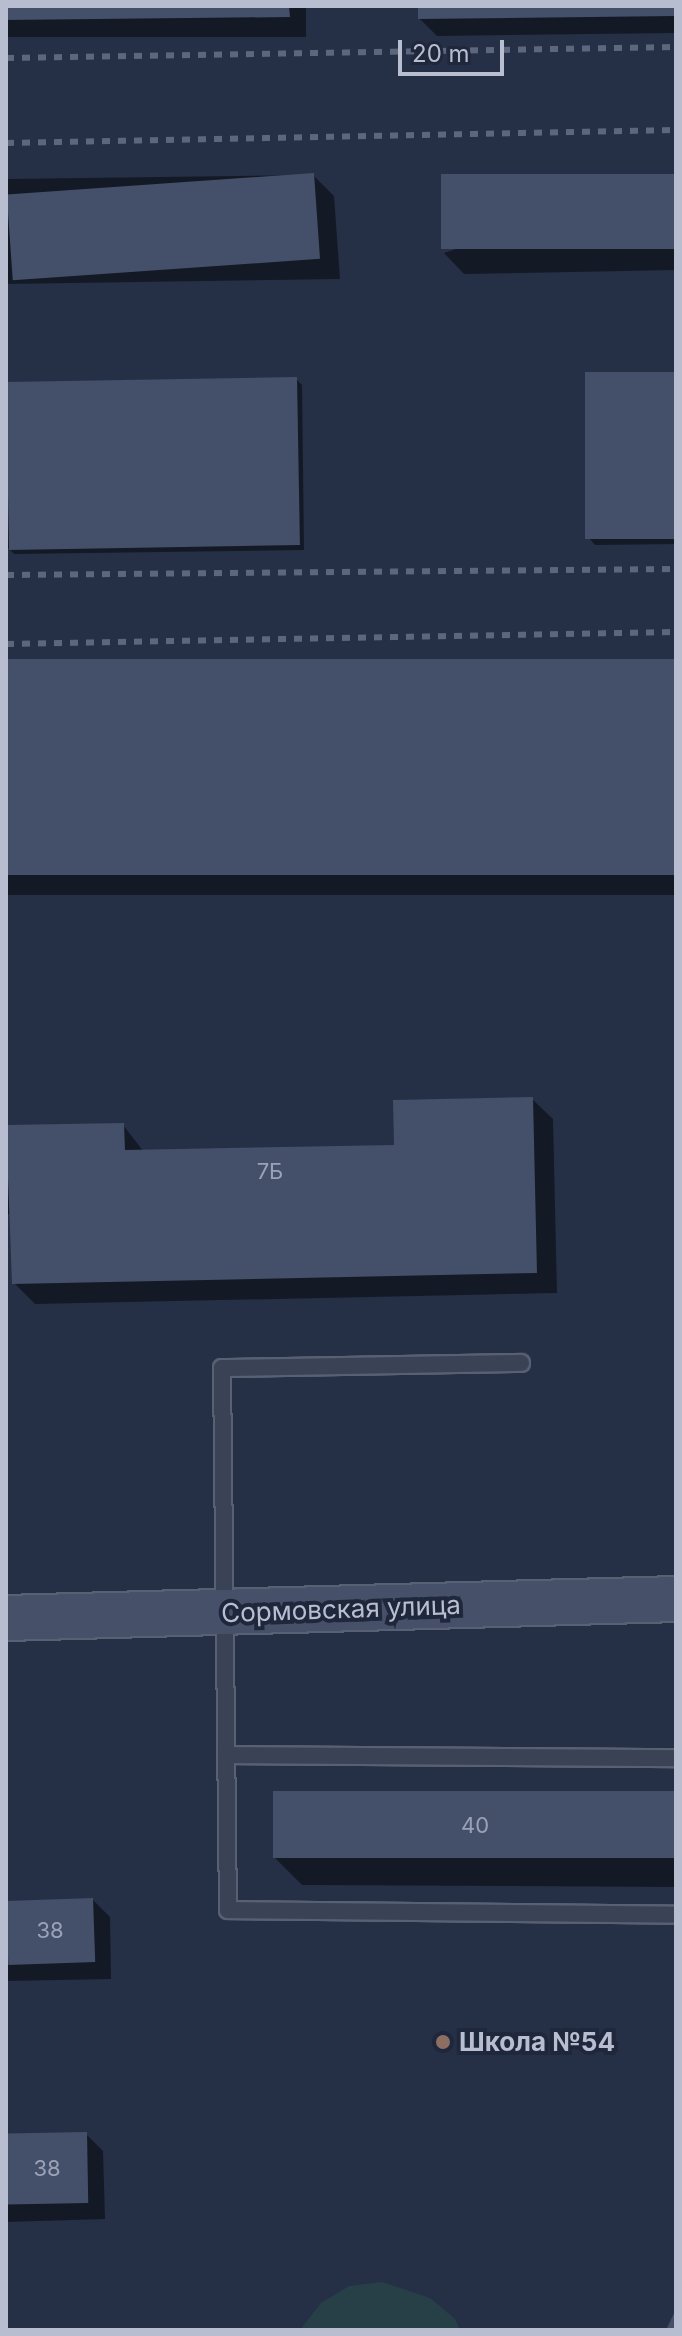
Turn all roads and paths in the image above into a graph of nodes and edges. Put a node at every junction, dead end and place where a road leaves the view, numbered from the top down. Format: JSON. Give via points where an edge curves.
{"nodes":[{"id":1,"x":521,"y":1363,"type":"dead end"},
{"id":2,"x":676,"y":1599,"type":"edge"},
{"id":3,"x":224,"y":1612,"type":"junction"},
{"id":4,"x":6,"y":1618,"type":"edge"},
{"id":5,"x":226,"y":1755,"type":"junction"},
{"id":6,"x":676,"y":1758,"type":"edge"},
{"id":7,"x":676,"y":1915,"type":"edge"}],
"edges":[{"from":1,"to":3,"type":"lane","via":[[222,1368]]},
{"from":2,"to":3,"type":"street","name":"Сормовская улица"},
{"from":3,"to":4,"type":"street","name":"Сормовская улица"},
{"from":3,"to":5,"type":"lane"},
{"from":5,"to":6,"type":"lane"},
{"from":5,"to":7,"type":"lane","via":[[228,1910]]}]}
